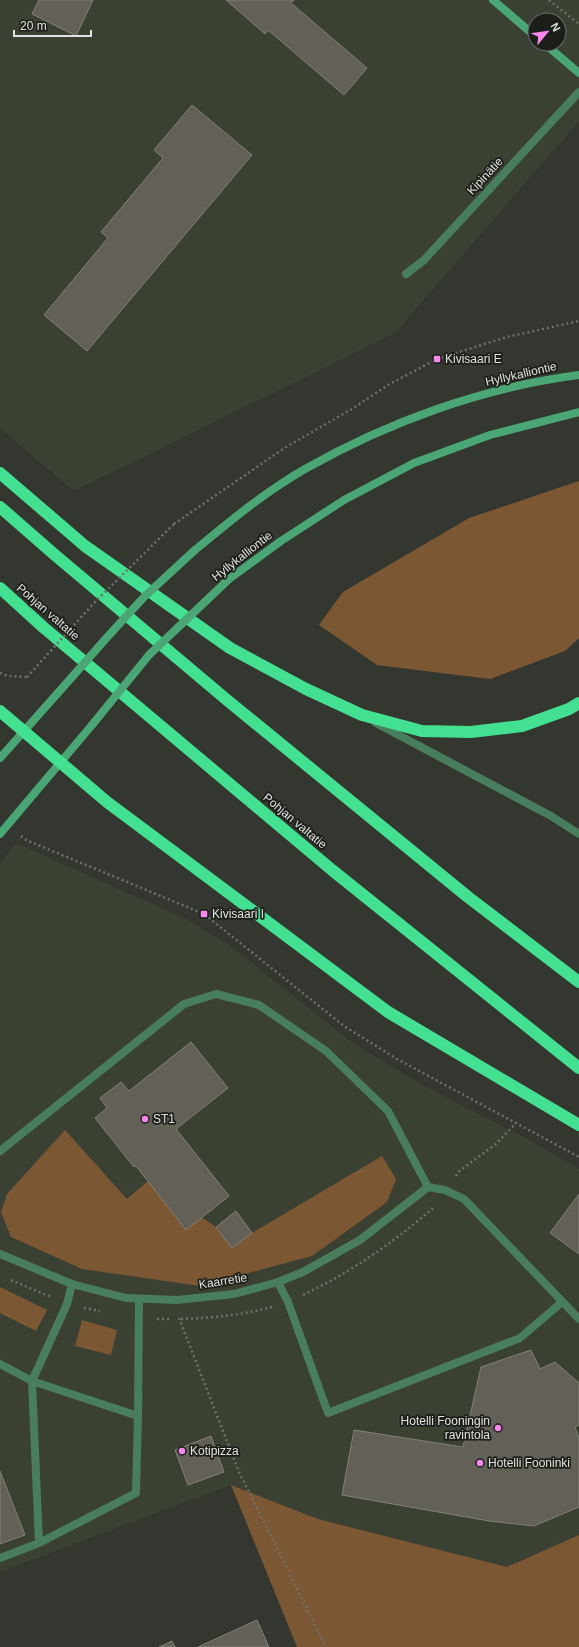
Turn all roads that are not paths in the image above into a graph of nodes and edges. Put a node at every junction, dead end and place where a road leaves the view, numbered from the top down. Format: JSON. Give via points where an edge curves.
{"nodes":[{"id":1,"x":493,"y":0,"type":"edge"},
{"id":2,"x":527,"y":29,"type":"edge"},
{"id":3,"x":554,"y":52,"type":"edge"},
{"id":4,"x":579,"y":73,"type":"edge"},
{"id":5,"x":579,"y":92,"type":"edge"},
{"id":6,"x":406,"y":274,"type":"dead end"},
{"id":7,"x":579,"y":374,"type":"edge"},
{"id":8,"x":579,"y":412,"type":"edge"},
{"id":9,"x":0,"y":473,"type":"edge"},
{"id":10,"x":0,"y":507,"type":"edge"},
{"id":11,"x":0,"y":588,"type":"edge"},
{"id":12,"x":579,"y":703,"type":"edge"},
{"id":13,"x":0,"y":711,"type":"edge"},
{"id":14,"x":362,"y":715,"type":"junction"},
{"id":15,"x":23,"y":731,"type":"junction"},
{"id":16,"x":0,"y":758,"type":"edge"},
{"id":17,"x":60,"y":763,"type":"junction"},
{"id":18,"x":0,"y":834,"type":"edge"},
{"id":19,"x":579,"y":834,"type":"edge"},
{"id":20,"x":579,"y":982,"type":"edge"},
{"id":21,"x":579,"y":1068,"type":"edge"},
{"id":22,"x":579,"y":1125,"type":"edge"},
{"id":23,"x":0,"y":1151,"type":"edge"},
{"id":24,"x":428,"y":1187,"type":"junction"},
{"id":25,"x":0,"y":1254,"type":"edge"},
{"id":26,"x":278,"y":1282,"type":"junction"},
{"id":27,"x":72,"y":1284,"type":"junction"},
{"id":28,"x":139,"y":1299,"type":"junction"},
{"id":29,"x":562,"y":1302,"type":"junction"},
{"id":30,"x":579,"y":1319,"type":"edge"},
{"id":31,"x":0,"y":1364,"type":"edge"},
{"id":32,"x":32,"y":1381,"type":"junction"},
{"id":33,"x":138,"y":1416,"type":"junction"},
{"id":34,"x":39,"y":1543,"type":"junction"},
{"id":35,"x":0,"y":1558,"type":"edge"}],
"edges":[{"from":1,"to":2,"type":"main road"},
{"from":3,"to":4,"type":"main road"},
{"from":5,"to":6,"type":"street","name":"Kipinätie","via":[[424,260]]},
{"from":7,"to":15,"type":"main road","name":"Hyllykalliontie","bridge":true,"via":[[487,393],[428,413],[360,441],[304,470],[242,511],[145,596]]},
{"from":8,"to":17,"type":"main road","name":"Hyllykalliontie","bridge":true,"via":[[490,435],[414,463],[344,500],[281,541],[229,579],[149,655]]},
{"from":9,"to":14,"type":"highway","via":[[85,546],[230,648],[306,689]]},
{"from":10,"to":20,"type":"highway","via":[[233,705],[468,897]]},
{"from":11,"to":21,"type":"highway","name":"Pohjan valtatie","via":[[326,865]]},
{"from":12,"to":14,"type":"highway","via":[[522,726],[471,732],[422,731]]},
{"from":13,"to":15,"type":"highway"},
{"from":14,"to":19,"type":"street","via":[[551,816]]},
{"from":15,"to":16,"type":"main road","name":"Hyllykalliontie"},
{"from":15,"to":17,"type":"highway"},
{"from":17,"to":18,"type":"main road","name":"Hyllykalliontie"},
{"from":17,"to":22,"type":"highway","via":[[107,802],[388,1012]]},
{"from":23,"to":24,"type":"street","via":[[184,1004],[216,994],[259,1005],[326,1051],[388,1111]]},
{"from":24,"to":26,"type":"street","name":"Kaarretie","via":[[360,1240],[303,1272]]},
{"from":24,"to":29,"type":"street","via":[[445,1190],[464,1199]]},
{"from":25,"to":27,"type":"street","name":"Kaarretie"},
{"from":26,"to":28,"type":"street","name":"Kaarretie","via":[[234,1294],[177,1300]]},
{"from":26,"to":29,"type":"street","via":[[288,1302],[328,1413],[520,1338]]},
{"from":27,"to":28,"type":"street","name":"Kaarretie"},
{"from":27,"to":32,"type":"street","via":[[67,1304]]},
{"from":28,"to":33,"type":"street"},
{"from":29,"to":30,"type":"street"},
{"from":31,"to":32,"type":"street"},
{"from":32,"to":33,"type":"street"},
{"from":32,"to":34,"type":"street"},
{"from":33,"to":34,"type":"street","via":[[136,1493]]},
{"from":34,"to":35,"type":"street"}]}
